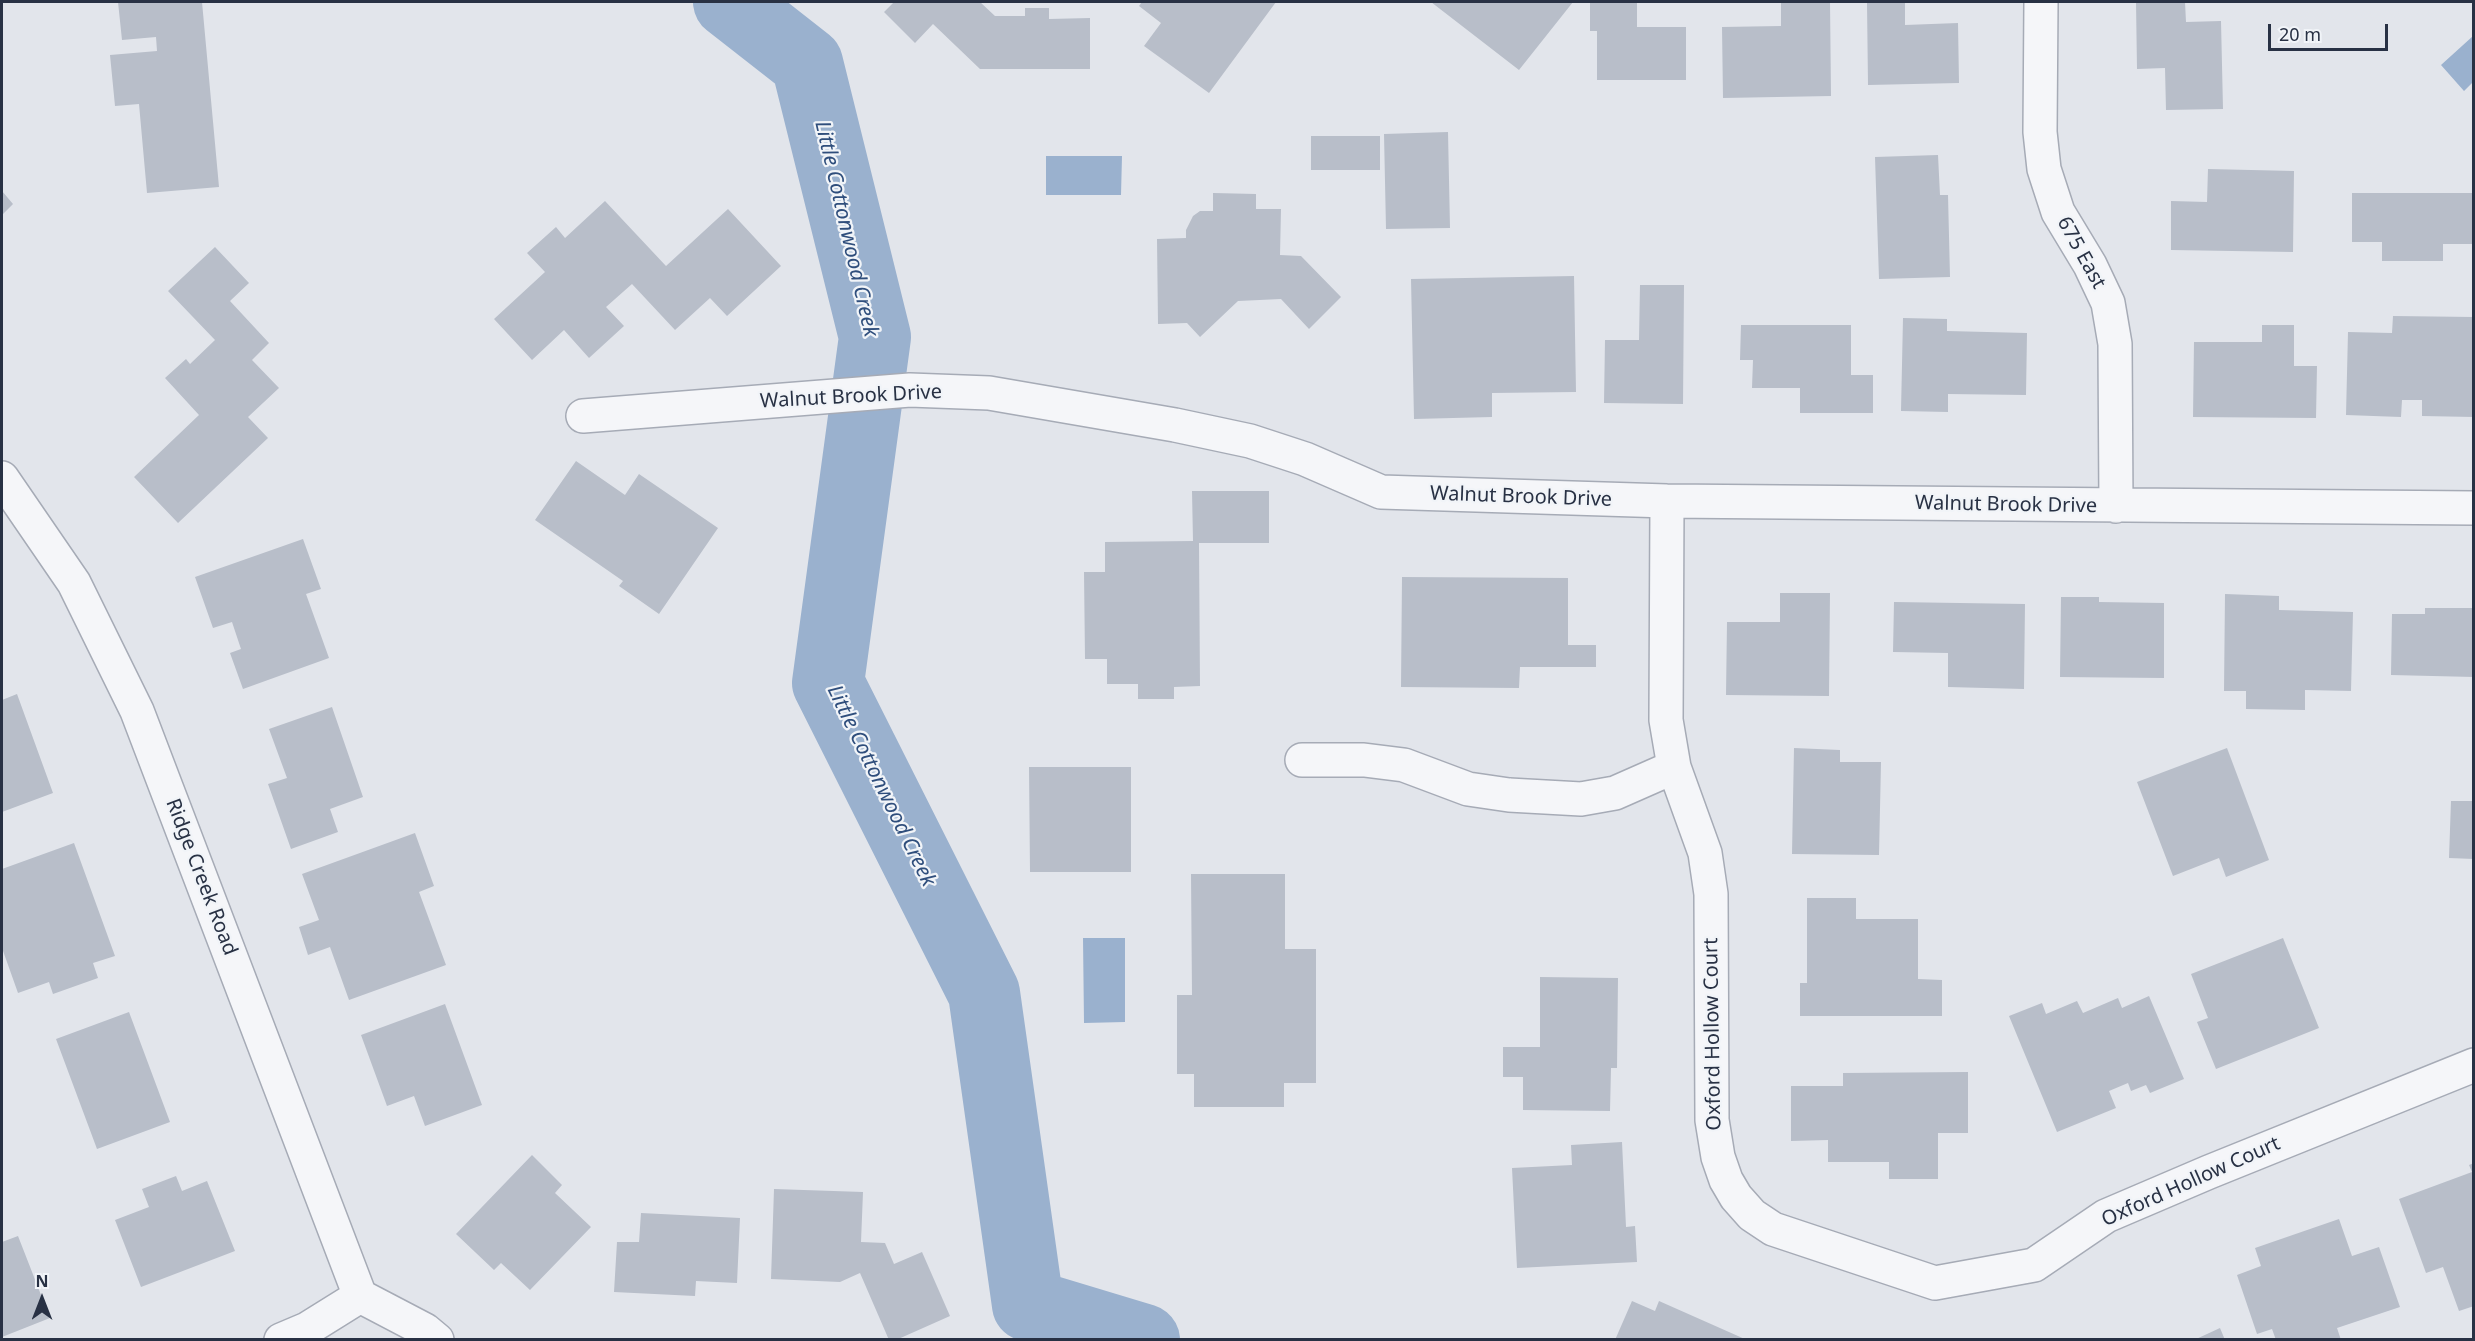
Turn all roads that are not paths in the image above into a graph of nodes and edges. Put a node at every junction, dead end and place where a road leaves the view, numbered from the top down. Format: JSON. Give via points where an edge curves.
{"nodes":[{"id":1,"x":2041,"y":2,"type":"edge"},
{"id":2,"x":583,"y":416,"type":"dead end"},
{"id":3,"x":2,"y":478,"type":"edge"},
{"id":4,"x":1667,"y":501,"type":"junction"},
{"id":5,"x":2116,"y":506,"type":"junction"},
{"id":6,"x":2474,"y":508,"type":"edge"},
{"id":7,"x":1302,"y":760,"type":"dead end"},
{"id":8,"x":1674,"y":767,"type":"junction"},
{"id":9,"x":2474,"y":1065,"type":"edge"},
{"id":10,"x":360,"y":1296,"type":"junction"},
{"id":11,"x":281,"y":1340,"type":"edge"},
{"id":12,"x":437,"y":1340,"type":"edge"}],
"edges":[{"from":1,"to":5,"type":"street","name":"675 East","via":[[2040,132],[2044,169],[2058,212],[2108,303],[2115,344]]},
{"from":2,"to":4,"type":"street","name":"Walnut Brook Drive","via":[[910,390],[989,393],[1250,441],[1305,459],[1381,492]]},
{"from":3,"to":10,"type":"street","name":"Ridge Creek Road","via":[[74,583],[137,711]]},
{"from":4,"to":5,"type":"street","name":"Walnut Brook Drive"},
{"from":4,"to":8,"type":"street","name":"Oxford Hollow Court","via":[[1666,720]]},
{"from":5,"to":6,"type":"street","name":"Walnut Brook Drive"},
{"from":7,"to":8,"type":"street","via":[[1384,762],[1404,765],[1468,789],[1581,799],[1615,793]]},
{"from":8,"to":9,"type":"street","name":"Oxford Hollow Court","via":[[1705,853],[1712,894],[1713,1120],[1718,1157],[1737,1197],[1752,1215],[1773,1230],[1935,1283],[2034,1265],[2106,1216]]},
{"from":10,"to":11,"type":"street","via":[[307,1329]]},
{"from":10,"to":12,"type":"street"}]}
